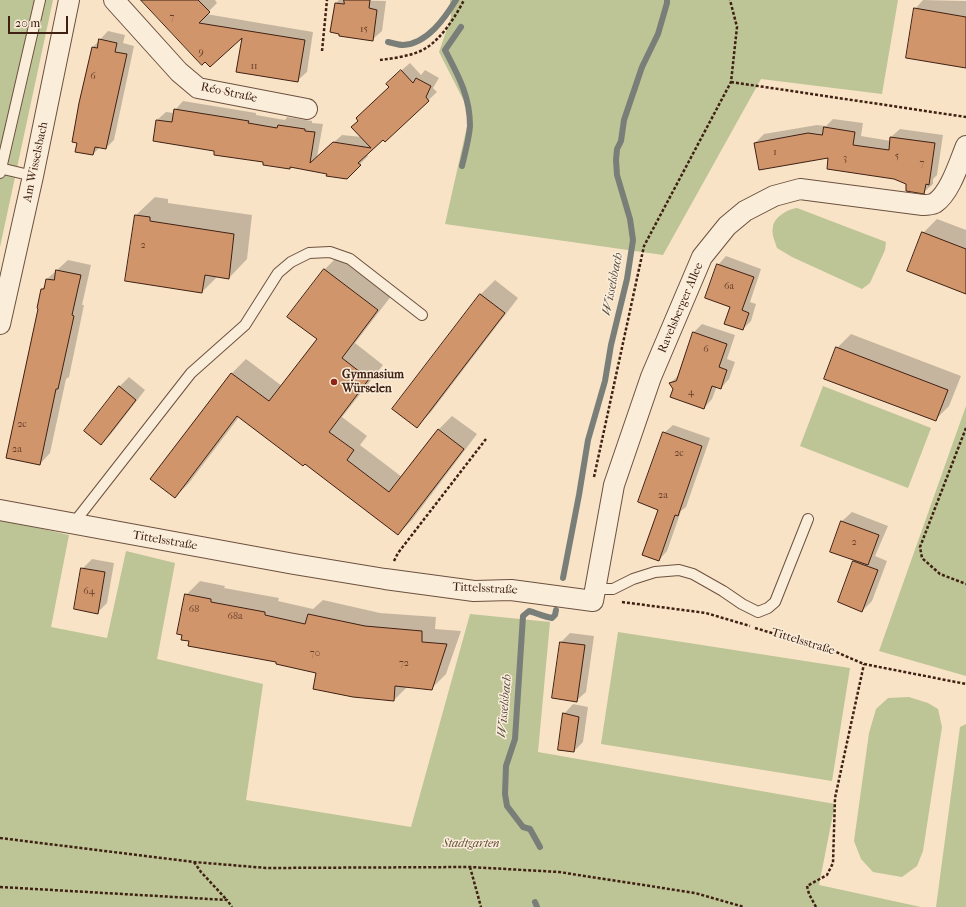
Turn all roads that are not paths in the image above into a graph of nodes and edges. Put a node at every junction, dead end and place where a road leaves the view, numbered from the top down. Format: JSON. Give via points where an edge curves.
{"nodes":[{"id":1,"x":40,"y":0,"type":"edge"},
{"id":2,"x":70,"y":0,"type":"edge"},
{"id":3,"x":114,"y":0,"type":"edge"},
{"id":4,"x":307,"y":109,"type":"dead end"},
{"id":5,"x":966,"y":146,"type":"edge"},
{"id":6,"x":0,"y":170,"type":"edge"},
{"id":7,"x":33,"y":176,"type":"junction"},
{"id":8,"x":422,"y":315,"type":"dead end"},
{"id":9,"x":0,"y":324,"type":"edge"},
{"id":10,"x":0,"y":510,"type":"edge"},
{"id":11,"x":808,"y":519,"type":"dead end"},
{"id":12,"x":73,"y":524,"type":"junction"},
{"id":13,"x":594,"y":595,"type":"junction"}],
"edges":[{"from":1,"to":6,"type":"lane"},
{"from":2,"to":7,"type":"street","name":"Am Wisselsbach"},
{"from":3,"to":4,"type":"street","name":"Réo-Straße","via":[[179,72],[198,88]]},
{"from":5,"to":13,"type":"street","name":"Ravelsberger Allee","via":[[942,197],[933,204],[923,205],[800,189],[774,196],[745,211],[727,226],[702,257],[651,377],[614,485]]},
{"from":6,"to":7,"type":"lane"},
{"from":7,"to":9,"type":"street","name":"Am Wisselsbach"},
{"from":8,"to":12,"type":"lane","via":[[350,259],[330,252],[309,253],[290,262],[278,273],[245,324],[190,373]]},
{"from":10,"to":12,"type":"street","name":"Tittelsstraße"},
{"from":11,"to":13,"type":"lane","via":[[775,602],[758,612],[693,574],[679,570],[655,572]]},
{"from":12,"to":13,"type":"street","name":"Tittelsstraße","via":[[385,579],[474,591],[511,590]]}]}
